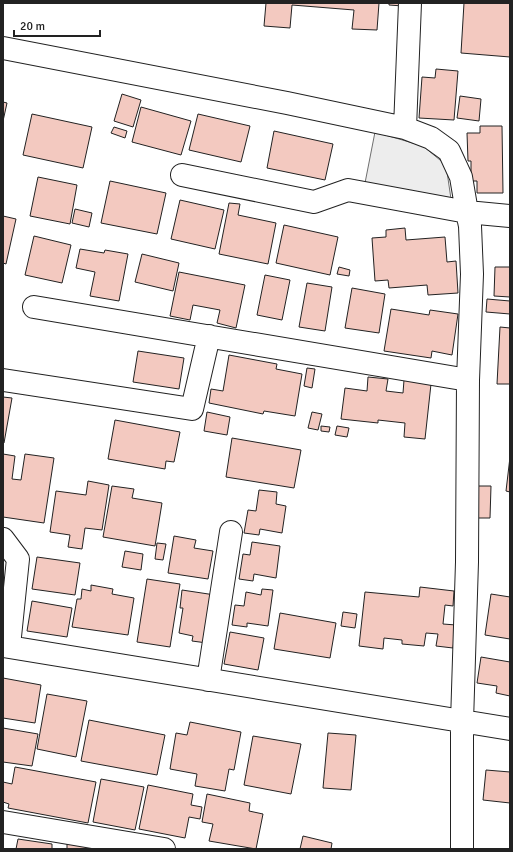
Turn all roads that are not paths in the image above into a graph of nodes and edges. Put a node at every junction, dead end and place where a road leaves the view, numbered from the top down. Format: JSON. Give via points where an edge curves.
{"nodes":[{"id":1,"x":410,"y":3,"type":"edge"},
{"id":2,"x":3,"y":48,"type":"edge"},
{"id":3,"x":405,"y":128,"type":"junction"},
{"id":4,"x":182,"y":175,"type":"dead end"},
{"id":5,"x":468,"y":212,"type":"junction"},
{"id":6,"x":510,"y":216,"type":"edge"},
{"id":7,"x":34,"y":307,"type":"dead end"},
{"id":8,"x":209,"y":336,"type":"junction"},
{"id":9,"x":3,"y":380,"type":"edge"},
{"id":10,"x":468,"y":380,"type":"junction"},
{"id":11,"x":231,"y":532,"type":"dead end"},
{"id":12,"x":3,"y":539,"type":"edge"},
{"id":13,"x":6,"y":646,"type":"edge"},
{"id":14,"x":208,"y":680,"type":"junction"},
{"id":15,"x":462,"y":722,"type":"junction"},
{"id":16,"x":510,"y":729,"type":"edge"},
{"id":17,"x":3,"y":822,"type":"edge"},
{"id":18,"x":164,"y":849,"type":"edge"},
{"id":19,"x":462,"y":849,"type":"edge"}],
"edges":[{"from":1,"to":3,"type":"street"},
{"from":2,"to":3,"type":"street"},
{"from":3,"to":5,"type":"street","via":[[431,138],[449,150],[461,177]]},
{"from":4,"to":5,"type":"street","via":[[314,202],[348,190]]},
{"from":5,"to":6,"type":"street"},
{"from":5,"to":10,"type":"street","via":[[472,274]]},
{"from":7,"to":8,"type":"street"},
{"from":8,"to":9,"type":"street","via":[[192,409]]},
{"from":8,"to":10,"type":"street"},
{"from":10,"to":15,"type":"street","via":[[467,562]]},
{"from":11,"to":14,"type":"street"},
{"from":12,"to":13,"type":"street","via":[[18,559]]},
{"from":13,"to":14,"type":"street"},
{"from":14,"to":15,"type":"street"},
{"from":15,"to":16,"type":"street"},
{"from":15,"to":19,"type":"street"},
{"from":17,"to":18,"type":"street"}]}
